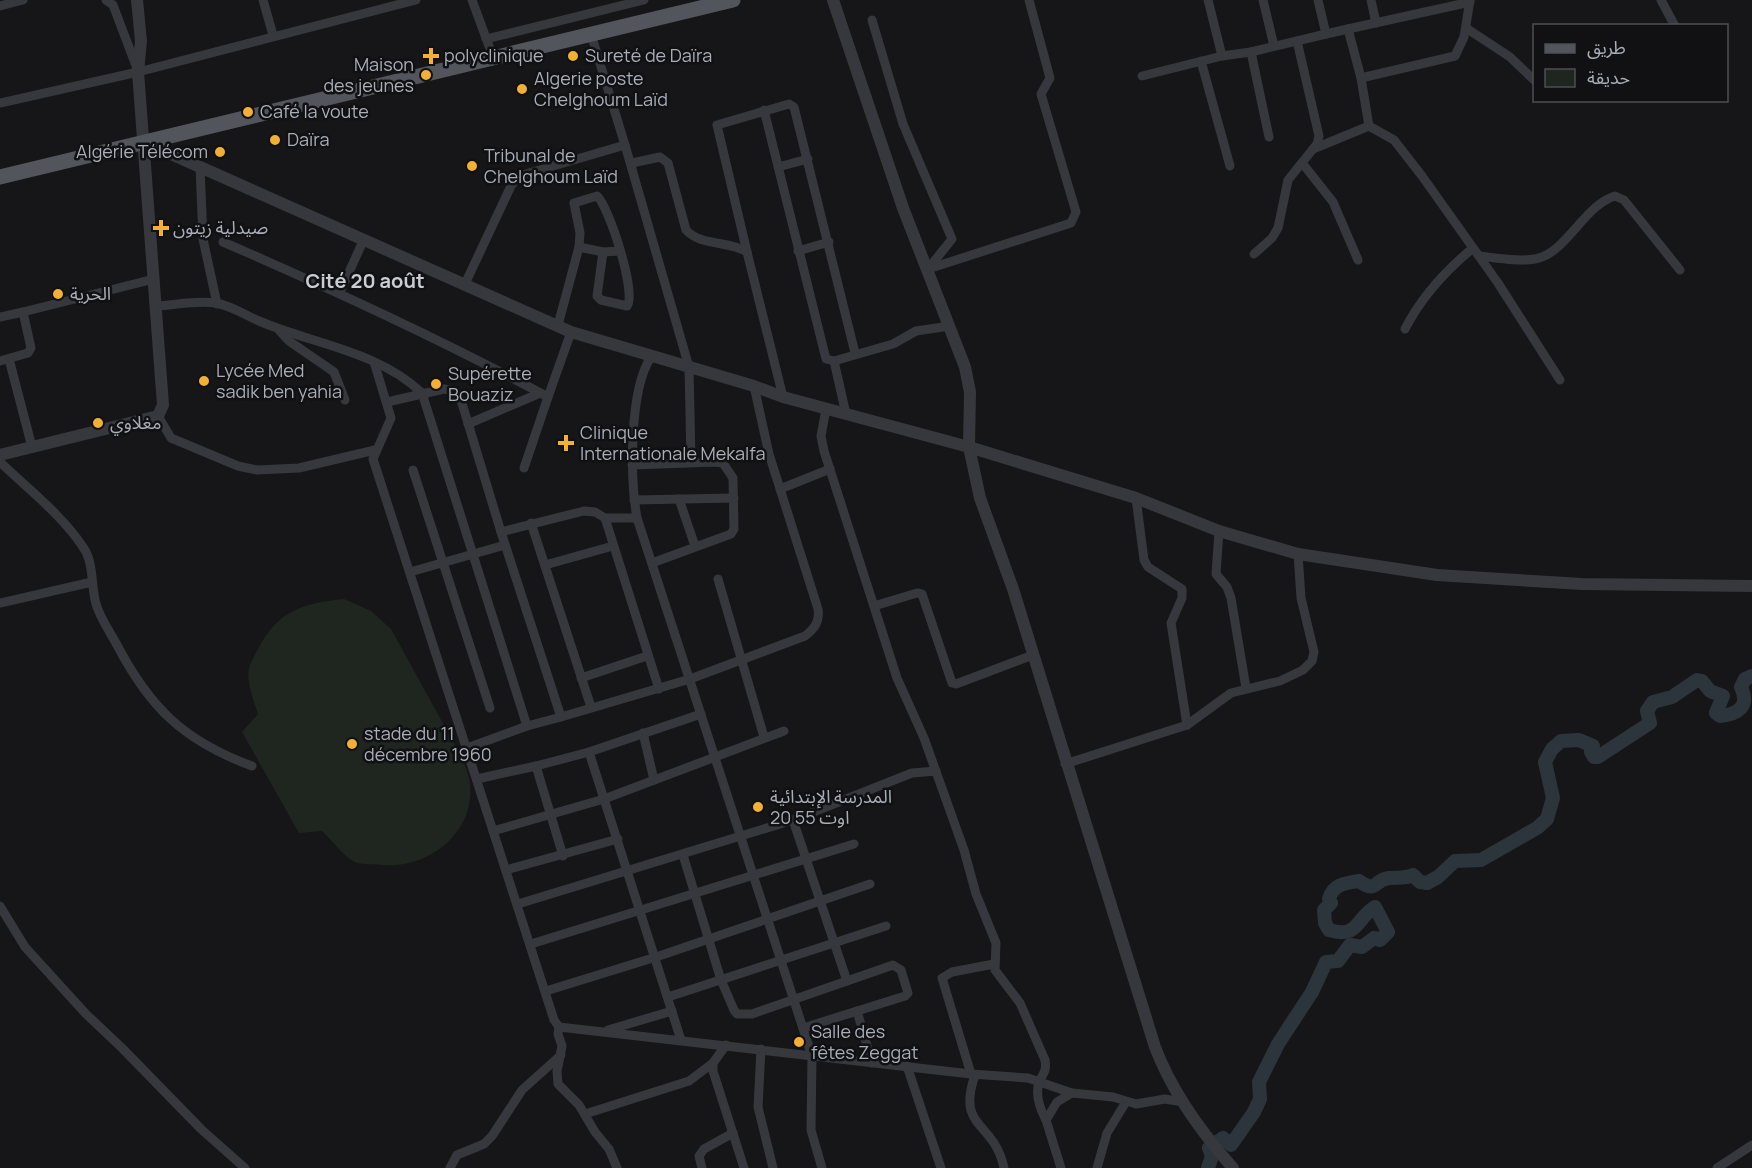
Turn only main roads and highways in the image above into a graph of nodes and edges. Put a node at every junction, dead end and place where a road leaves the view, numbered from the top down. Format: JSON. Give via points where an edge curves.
{"nodes":[{"id":1,"x":733,"y":0,"type":"edge"},
{"id":2,"x":0,"y":177,"type":"edge"}],
"edges":[{"from":1,"to":2,"type":"main road"}]}
